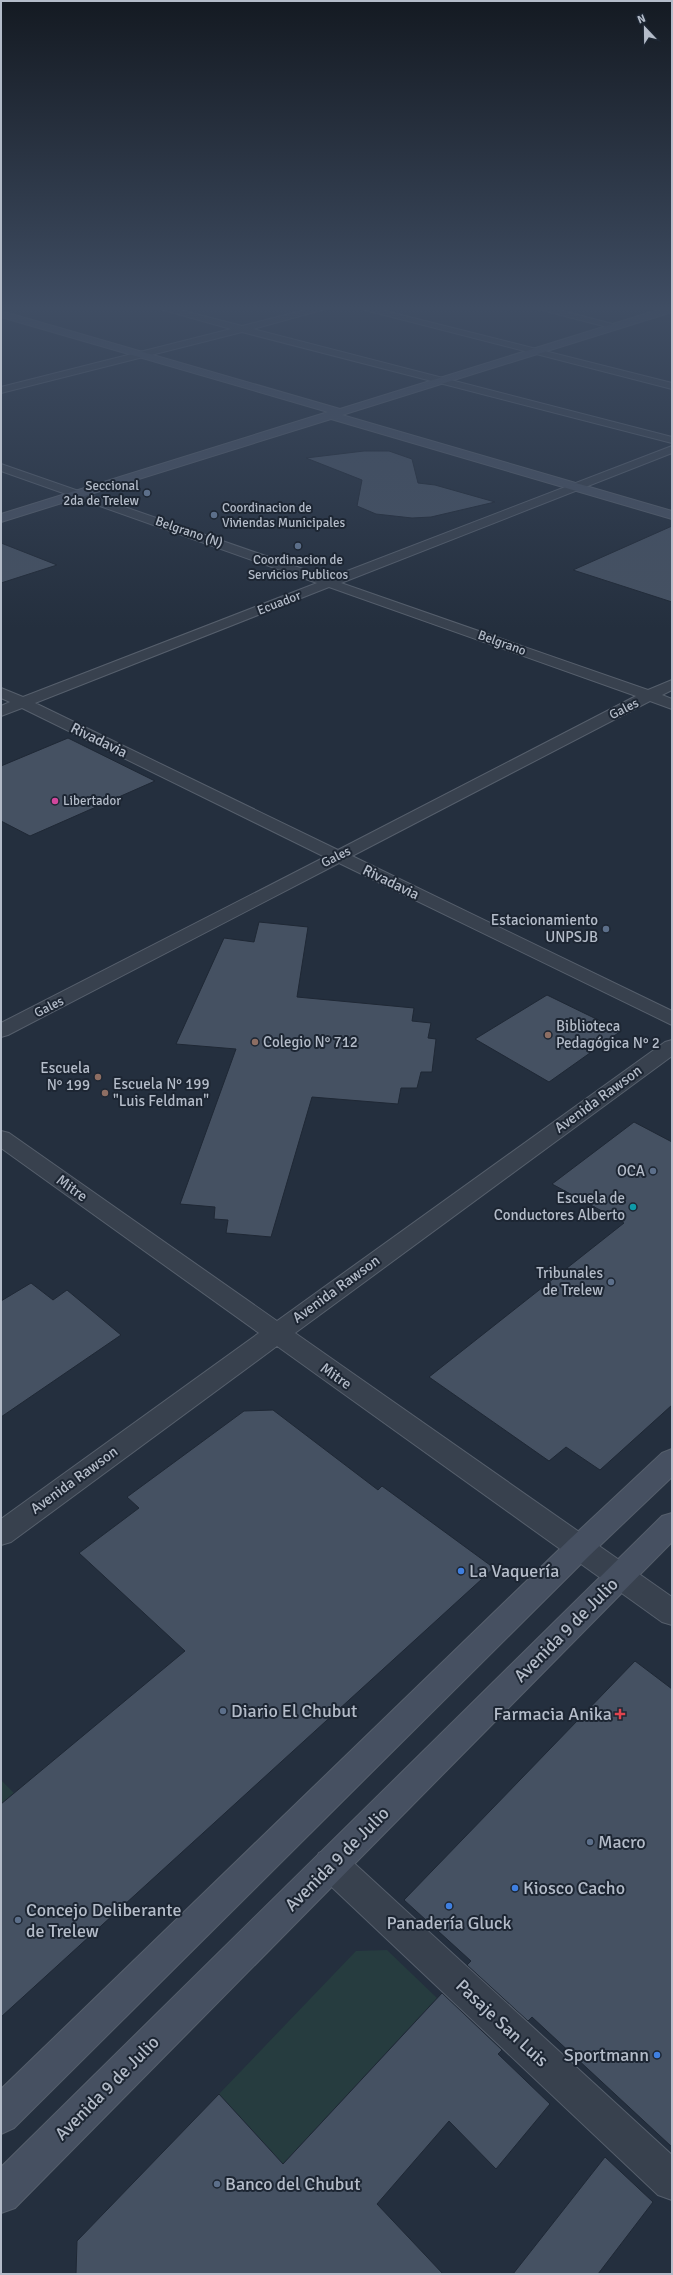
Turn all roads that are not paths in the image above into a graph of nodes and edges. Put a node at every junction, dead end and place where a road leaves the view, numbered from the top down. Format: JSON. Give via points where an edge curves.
{"nodes":[{"id":1,"x":330,"y":415,"type":"joint"},
{"id":2,"x":574,"y":415,"type":"edge"},
{"id":3,"x":672,"y":440,"type":"edge"},
{"id":4,"x":672,"y":450,"type":"edge"},
{"id":5,"x":1,"y":467,"type":"edge"},
{"id":6,"x":579,"y":487,"type":"junction"},
{"id":7,"x":79,"y":494,"type":"junction"},
{"id":8,"x":672,"y":515,"type":"edge"},
{"id":9,"x":1,"y":518,"type":"edge"},
{"id":10,"x":331,"y":582,"type":"junction"},
{"id":11,"x":672,"y":684,"type":"edge"},
{"id":12,"x":1,"y":692,"type":"edge"},
{"id":13,"x":649,"y":696,"type":"junction"},
{"id":14,"x":22,"y":703,"type":"junction"},
{"id":15,"x":672,"y":704,"type":"edge"},
{"id":16,"x":1,"y":711,"type":"edge"},
{"id":17,"x":338,"y":856,"type":"junction"},
{"id":18,"x":672,"y":1019,"type":"edge"},
{"id":19,"x":1,"y":1031,"type":"edge"},
{"id":20,"x":672,"y":1046,"type":"edge"},
{"id":21,"x":1,"y":1138,"type":"edge"},
{"id":22,"x":275,"y":1334,"type":"junction"},
{"id":23,"x":672,"y":1460,"type":"edge"},
{"id":24,"x":672,"y":1524,"type":"edge"},
{"id":25,"x":1,"y":1534,"type":"edge"},
{"id":26,"x":580,"y":1547,"type":"junction"},
{"id":27,"x":620,"y":1576,"type":"junction"},
{"id":28,"x":672,"y":1613,"type":"edge"},
{"id":29,"x":331,"y":1864,"type":"junction"},
{"id":30,"x":1,"y":2115,"type":"edge"},
{"id":31,"x":672,"y":2181,"type":"edge"},
{"id":32,"x":1,"y":2194,"type":"edge"}],
"edges":[{"from":1,"to":6,"type":"street"},
{"from":1,"to":7,"type":"street"},
{"from":2,"to":3,"type":"street"},
{"from":4,"to":6,"type":"street","name":"Ecuador"},
{"from":5,"to":7,"type":"street","name":"Belgrano (N)"},
{"from":6,"to":8,"type":"street"},
{"from":6,"to":10,"type":"street","name":"Ecuador"},
{"from":7,"to":9,"type":"street"},
{"from":7,"to":10,"type":"street","name":"Belgrano (N)"},
{"from":10,"to":13,"type":"street","name":"Belgrano"},
{"from":10,"to":14,"type":"street","name":"Ecuador"},
{"from":11,"to":13,"type":"street","name":"Gales"},
{"from":12,"to":14,"type":"street","name":"Rivadavia"},
{"from":13,"to":15,"type":"street","name":"Belgrano"},
{"from":13,"to":17,"type":"street","name":"Gales"},
{"from":14,"to":16,"type":"street","name":"Ecuador"},
{"from":14,"to":17,"type":"street","name":"Rivadavia"},
{"from":17,"to":18,"type":"street","name":"Rivadavia"},
{"from":17,"to":19,"type":"street","name":"Gales"},
{"from":20,"to":22,"type":"street","name":"Avenida Rawson"},
{"from":21,"to":22,"type":"street","name":"Mitre"},
{"from":22,"to":25,"type":"street","name":"Avenida Rawson"},
{"from":22,"to":26,"type":"street","name":"Mitre"},
{"from":23,"to":26,"type":"street"},
{"from":24,"to":27,"type":"street","name":"Avenida 9 de Julio"},
{"from":26,"to":27,"type":"street","name":"Mitre"},
{"from":26,"to":30,"type":"street"},
{"from":27,"to":28,"type":"street","name":"Mitre"},
{"from":27,"to":29,"type":"street","name":"Avenida 9 de Julio"},
{"from":29,"to":31,"type":"street","name":"Pasaje San Luis"},
{"from":29,"to":32,"type":"street","name":"Avenida 9 de Julio"}]}
